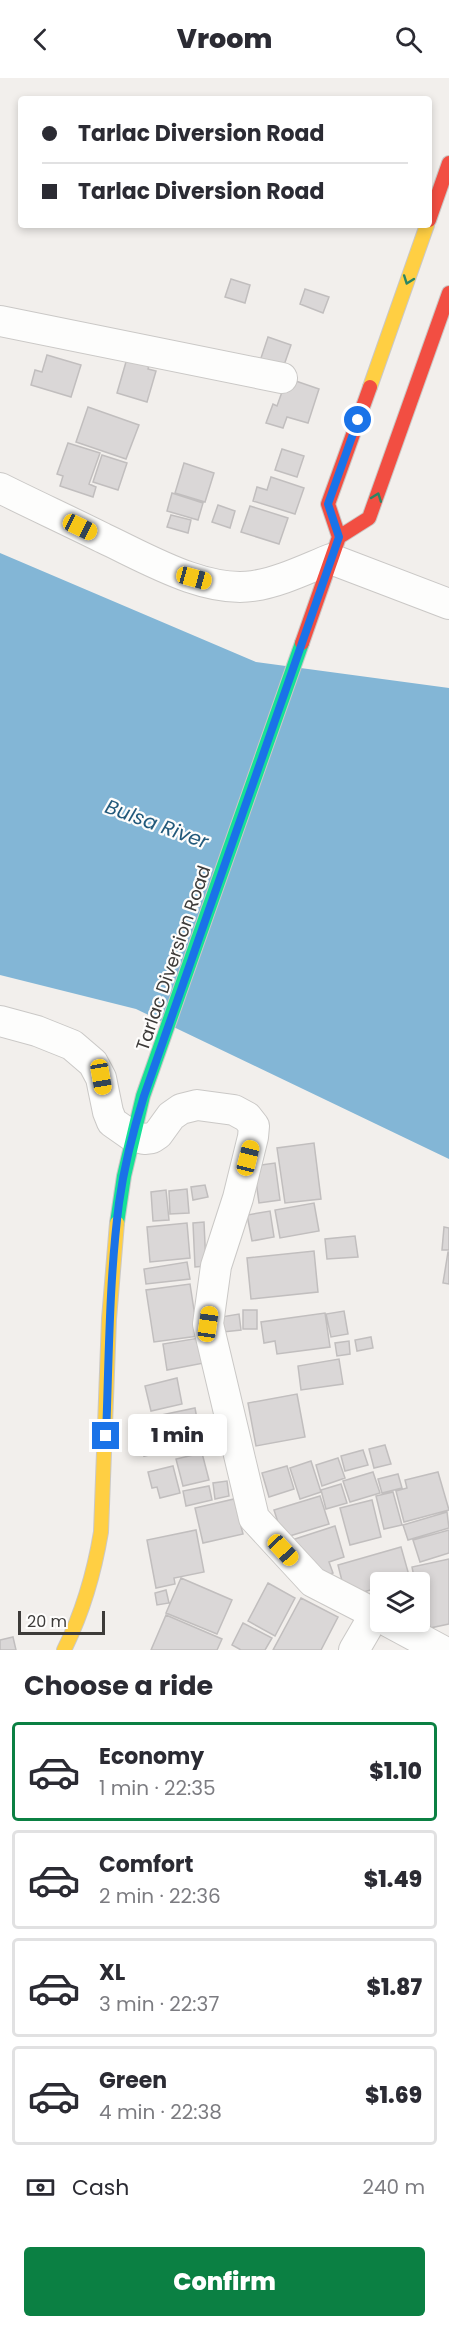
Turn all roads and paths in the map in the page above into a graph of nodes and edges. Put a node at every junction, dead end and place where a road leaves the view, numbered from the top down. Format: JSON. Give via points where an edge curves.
{"nodes":[{"id":1,"x":449,"y":163,"type":"edge"},
{"id":2,"x":432,"y":211,"type":"edge"},
{"id":3,"x":426,"y":228,"type":"edge"},
{"id":4,"x":449,"y":293,"type":"edge"},
{"id":5,"x":0,"y":321,"type":"edge"},
{"id":6,"x":282,"y":378,"type":"dead end"},
{"id":7,"x":0,"y":488,"type":"edge"},
{"id":8,"x":331,"y":559,"type":"junction"},
{"id":9,"x":449,"y":604,"type":"edge"},
{"id":10,"x":0,"y":1021,"type":"edge"},
{"id":11,"x":132,"y":1136,"type":"junction"},
{"id":12,"x":370,"y":1612,"type":"edge"},
{"id":13,"x":370,"y":1632,"type":"edge"},
{"id":14,"x":408,"y":1632,"type":"edge"},
{"id":15,"x":64,"y":1650,"type":"edge"},
{"id":16,"x":354,"y":1650,"type":"edge"},
{"id":17,"x":441,"y":1650,"type":"edge"}],
"edges":[{"from":1,"to":2,"type":"main road"},
{"from":3,"to":8,"type":"main road","one_way":true,"via":[[328,504]]},
{"from":8,"to":4,"type":"main road","one_way":true,"via":[[369,518]]},
{"from":5,"to":6,"type":"street"},
{"from":7,"to":8,"type":"street","via":[[162,566],[223,585],[252,586],[275,581]]},
{"from":8,"to":9,"type":"street"},
{"from":8,"to":11,"type":"main road","name":"Tarlac Diversion Road"},
{"from":10,"to":11,"type":"street","via":[[72,1045],[93,1063],[101,1077],[112,1122]]},
{"from":11,"to":12,"type":"street","via":[[152,1138],[171,1116],[197,1105],[234,1110],[254,1126],[238,1198],[216,1266],[208,1324],[254,1518],[313,1582]]},
{"from":11,"to":15,"type":"main road","name":"Tarlac Diversion Road","via":[[119,1203],[112,1275],[100,1551],[86,1604]]},
{"from":13,"to":16,"type":"street"},
{"from":14,"to":17,"type":"street"}]}
